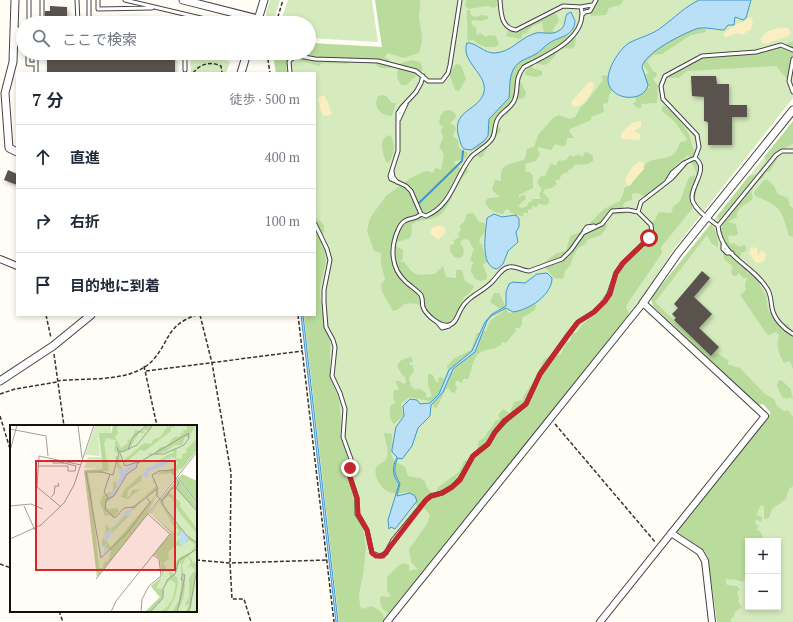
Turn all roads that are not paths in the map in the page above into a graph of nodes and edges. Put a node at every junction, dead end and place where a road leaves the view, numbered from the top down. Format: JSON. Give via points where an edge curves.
{"nodes":[{"id":1,"x":15,"y":0,"type":"edge"},
{"id":2,"x":29,"y":0,"type":"edge"},
{"id":3,"x":42,"y":0,"type":"edge"},
{"id":4,"x":77,"y":0,"type":"edge"},
{"id":5,"x":89,"y":0,"type":"edge"},
{"id":6,"x":98,"y":0,"type":"edge"},
{"id":7,"x":125,"y":0,"type":"edge"},
{"id":8,"x":183,"y":0,"type":"edge"},
{"id":9,"x":264,"y":0,"type":"edge"},
{"id":10,"x":460,"y":0,"type":"edge"},
{"id":11,"x":500,"y":0,"type":"edge"},
{"id":12,"x":596,"y":0,"type":"edge"},
{"id":13,"x":592,"y":4,"type":"junction"},
{"id":14,"x":581,"y":7,"type":"junction"},
{"id":15,"x":158,"y":8,"type":"junction"},
{"id":16,"x":582,"y":15,"type":"junction"},
{"id":17,"x":29,"y":16,"type":"edge"},
{"id":18,"x":42,"y":16,"type":"edge"},
{"id":19,"x":78,"y":16,"type":"edge"},
{"id":20,"x":89,"y":16,"type":"edge"},
{"id":21,"x":193,"y":16,"type":"edge"},
{"id":22,"x":240,"y":16,"type":"edge"},
{"id":23,"x":259,"y":16,"type":"edge"},
{"id":24,"x":14,"y":29,"type":"joint"},
{"id":25,"x":793,"y":50,"type":"edge"},
{"id":26,"x":316,"y":59,"type":"edge"},
{"id":27,"x":793,"y":59,"type":"edge"},
{"id":28,"x":28,"y":60,"type":"edge"},
{"id":29,"x":36,"y":60,"type":"edge"},
{"id":30,"x":185,"y":60,"type":"edge"},
{"id":31,"x":246,"y":60,"type":"edge"},
{"id":32,"x":290,"y":60,"type":"edge"},
{"id":33,"x":36,"y":64,"type":"junction"},
{"id":34,"x":185,"y":70,"type":"dead end"},
{"id":35,"x":36,"y":72,"type":"edge"},
{"id":36,"x":241,"y":72,"type":"edge"},
{"id":37,"x":290,"y":72,"type":"edge"},
{"id":38,"x":423,"y":76,"type":"junction"},
{"id":39,"x":428,"y":81,"type":"junction"},
{"id":40,"x":421,"y":83,"type":"junction"},
{"id":41,"x":793,"y":92,"type":"edge"},
{"id":42,"x":793,"y":110,"type":"edge"},
{"id":43,"x":793,"y":150,"type":"edge"},
{"id":44,"x":16,"y":152,"type":"edge"},
{"id":45,"x":695,"y":158,"type":"junction"},
{"id":46,"x":639,"y":204,"type":"junction"},
{"id":47,"x":628,"y":210,"type":"junction"},
{"id":48,"x":638,"y":212,"type":"junction"},
{"id":49,"x":421,"y":214,"type":"junction"},
{"id":50,"x":426,"y":216,"type":"junction"},
{"id":51,"x":417,"y":217,"type":"junction"},
{"id":52,"x":707,"y":217,"type":"junction"},
{"id":53,"x":316,"y":226,"type":"edge"},
{"id":54,"x":718,"y":226,"type":"junction"},
{"id":55,"x":0,"y":259,"type":"edge"},
{"id":56,"x":16,"y":266,"type":"edge"},
{"id":57,"x":643,"y":303,"type":"junction"},
{"id":58,"x":90,"y":316,"type":"edge"},
{"id":59,"x":793,"y":334,"type":"edge"},
{"id":60,"x":0,"y":381,"type":"edge"},
{"id":61,"x":671,"y":533,"type":"junction"},
{"id":62,"x":387,"y":622,"type":"edge"},
{"id":63,"x":600,"y":622,"type":"edge"},
{"id":64,"x":712,"y":622,"type":"edge"}],
"edges":[{"from":1,"to":24,"type":"street"},
{"from":2,"to":17,"type":"lane"},
{"from":3,"to":18,"type":"lane"},
{"from":4,"to":19,"type":"lane"},
{"from":5,"to":20,"type":"lane"},
{"from":6,"to":15,"type":"lane","via":[[98,9]]},
{"from":7,"to":15,"type":"lane"},
{"from":8,"to":22,"type":"street"},
{"from":9,"to":23,"type":"street"},
{"from":10,"to":39,"type":"lane","via":[[448,74],[442,81]]},
{"from":11,"to":14,"type":"lane","via":[[505,24],[516,30],[564,6]]},
{"from":12,"to":13,"type":"lane"},
{"from":13,"to":14,"type":"lane"},
{"from":13,"to":16,"type":"lane","via":[[590,11]]},
{"from":14,"to":16,"type":"lane"},
{"from":15,"to":21,"type":"lane"},
{"from":16,"to":50,"type":"lane","via":[[578,28],[568,40],[524,67],[519,73],[514,100],[495,122],[493,138],[472,156],[456,180],[447,202]]},
{"from":24,"to":44,"type":"street","via":[[13,62],[6,92],[9,148]]},
{"from":25,"to":45,"type":"lane","via":[[781,45],[756,52],[702,56],[665,76],[661,86],[663,99],[697,135],[699,147]]},
{"from":26,"to":38,"type":"lane","via":[[378,61],[416,71]]},
{"from":27,"to":41,"type":"lane","via":[[789,81]]},
{"from":28,"to":33,"type":"lane","via":[[28,64]]},
{"from":29,"to":33,"type":"lane"},
{"from":30,"to":34,"type":"lane"},
{"from":31,"to":36,"type":"street"},
{"from":32,"to":37,"type":"lane"},
{"from":33,"to":35,"type":"lane"},
{"from":38,"to":39,"type":"lane"},
{"from":38,"to":40,"type":"lane"},
{"from":39,"to":40,"type":"lane"},
{"from":40,"to":49,"type":"lane","via":[[400,110],[398,151],[390,174],[391,179],[406,186],[411,192]]},
{"from":42,"to":52,"type":"street"},
{"from":43,"to":54,"type":"lane","via":[[782,151],[776,155]]},
{"from":45,"to":46,"type":"lane","via":[[686,162],[665,184]]},
{"from":45,"to":52,"type":"lane","via":[[700,165],[700,174],[692,191],[692,201]]},
{"from":46,"to":47,"type":"lane"},
{"from":46,"to":48,"type":"lane"},
{"from":47,"to":48,"type":"lane"},
{"from":47,"to":51,"type":"lane","via":[[612,211],[602,224],[583,233],[566,255],[552,264],[529,271],[512,266],[505,268],[491,284],[465,303],[450,325],[443,325],[426,312],[420,294],[396,271],[394,240],[398,229],[403,221]]},
{"from":48,"to":53,"type":"lane","via":[[651,225],[652,233],[616,273],[610,294],[605,301],[578,322],[540,374],[526,404],[504,421],[488,444],[473,456],[460,480],[442,493],[426,500],[393,540],[386,553],[380,556],[372,553],[367,530],[358,514],[357,498],[350,477],[351,459],[343,437],[344,409],[332,376],[335,347],[324,317],[324,290],[330,264],[329,256]]},
{"from":49,"to":50,"type":"lane"},
{"from":49,"to":51,"type":"lane"},
{"from":50,"to":51,"type":"lane"},
{"from":52,"to":54,"type":"lane"},
{"from":52,"to":57,"type":"street","via":[[678,252]]},
{"from":54,"to":59,"type":"lane","via":[[723,245],[742,266],[757,276],[768,290],[773,313],[782,326]]},
{"from":55,"to":56,"type":"street"},
{"from":57,"to":61,"type":"street","via":[[765,416]]},
{"from":57,"to":62,"type":"street"},
{"from":58,"to":60,"type":"street","via":[[53,346]]},
{"from":61,"to":63,"type":"street"},
{"from":61,"to":64,"type":"street","via":[[700,552],[705,561]]}]}
